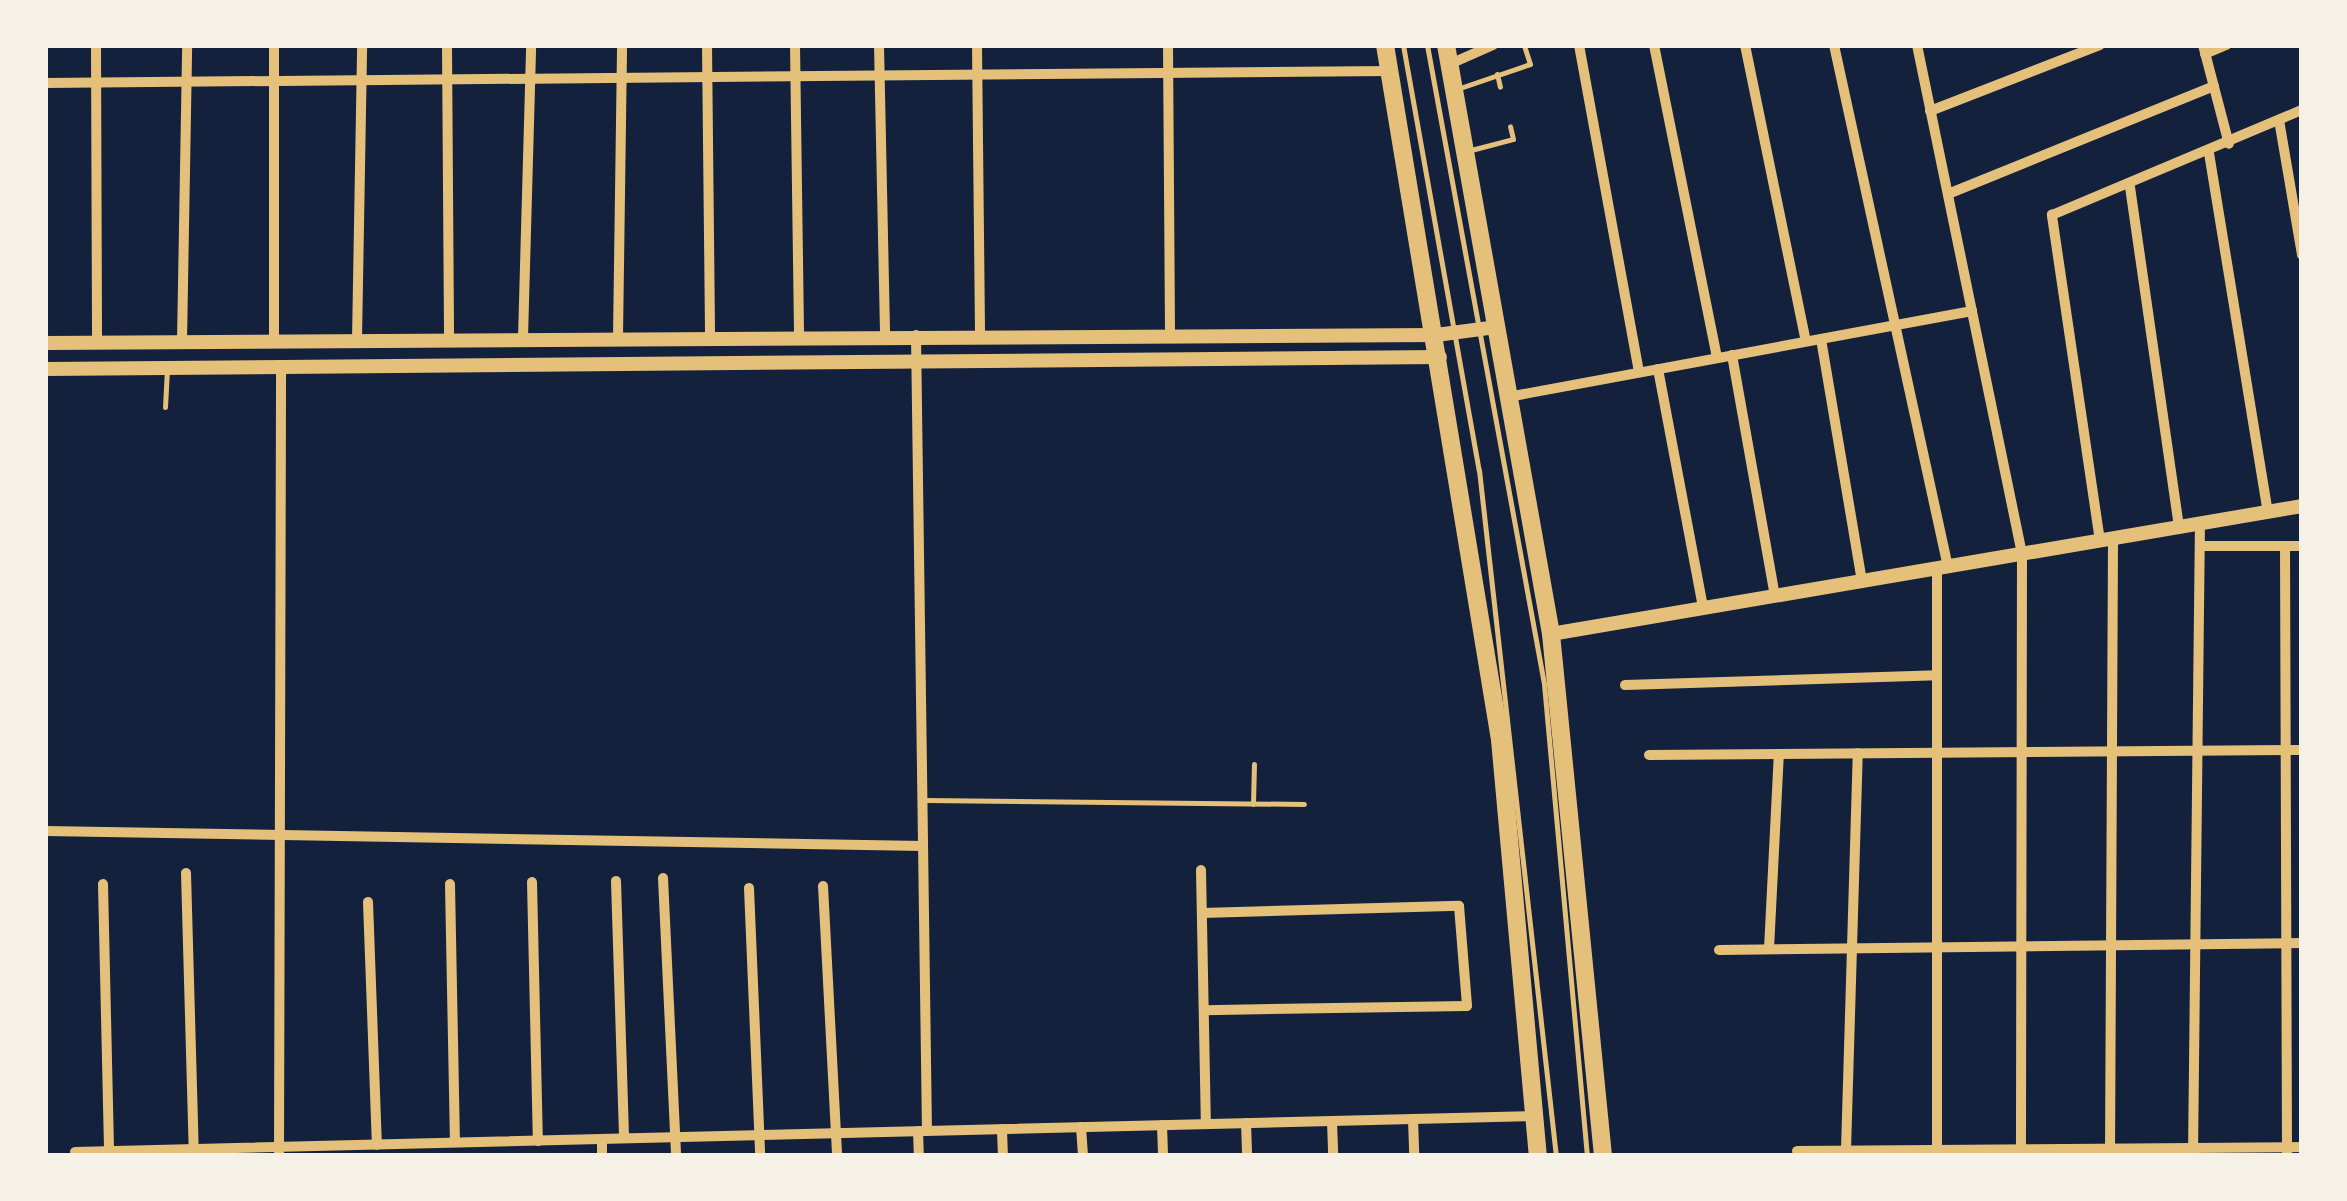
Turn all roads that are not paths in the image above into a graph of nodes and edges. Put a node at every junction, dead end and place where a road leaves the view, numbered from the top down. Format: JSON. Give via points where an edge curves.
{"nodes":[{"id":1,"x":96,"y":45,"type":"edge"},
{"id":2,"x":187,"y":45,"type":"edge"},
{"id":3,"x":274,"y":45,"type":"edge"},
{"id":4,"x":362,"y":45,"type":"edge"},
{"id":5,"x":448,"y":45,"type":"edge"},
{"id":6,"x":531,"y":45,"type":"edge"},
{"id":7,"x":622,"y":45,"type":"edge"},
{"id":8,"x":707,"y":45,"type":"edge"},
{"id":9,"x":795,"y":45,"type":"edge"},
{"id":10,"x":879,"y":45,"type":"edge"},
{"id":11,"x":976,"y":45,"type":"edge"},
{"id":12,"x":1168,"y":45,"type":"edge"},
{"id":13,"x":1385,"y":45,"type":"edge"},
{"id":14,"x":1403,"y":45,"type":"edge"},
{"id":15,"x":1428,"y":45,"type":"edge"},
{"id":16,"x":1493,"y":45,"type":"edge"},
{"id":17,"x":1524,"y":45,"type":"edge"},
{"id":18,"x":1579,"y":45,"type":"edge"},
{"id":19,"x":1654,"y":45,"type":"edge"},
{"id":20,"x":1745,"y":45,"type":"edge"},
{"id":21,"x":1834,"y":45,"type":"edge"},
{"id":22,"x":1917,"y":45,"type":"edge"},
{"id":23,"x":2100,"y":45,"type":"edge"},
{"id":24,"x":2226,"y":45,"type":"edge"},
{"id":25,"x":2204,"y":49,"type":"edge"},
{"id":26,"x":1448,"y":54,"type":"edge"},
{"id":27,"x":1390,"y":71,"type":"junction"},
{"id":28,"x":1168,"y":73,"type":"junction"},
{"id":29,"x":976,"y":74,"type":"junction"},
{"id":30,"x":1497,"y":74,"type":"junction"},
{"id":31,"x":880,"y":75,"type":"junction"},
{"id":32,"x":796,"y":76,"type":"junction"},
{"id":33,"x":707,"y":77,"type":"junction"},
{"id":34,"x":530,"y":78,"type":"junction"},
{"id":35,"x":622,"y":78,"type":"junction"},
{"id":36,"x":448,"y":79,"type":"junction"},
{"id":37,"x":274,"y":80,"type":"junction"},
{"id":38,"x":361,"y":80,"type":"junction"},
{"id":39,"x":96,"y":82,"type":"junction"},
{"id":40,"x":187,"y":82,"type":"junction"},
{"id":41,"x":45,"y":83,"type":"edge"},
{"id":42,"x":2214,"y":86,"type":"junction"},
{"id":43,"x":1500,"y":87,"type":"dead end"},
{"id":44,"x":1455,"y":89,"type":"junction"},
{"id":45,"x":2302,"y":110,"type":"edge"},
{"id":46,"x":1930,"y":111,"type":"junction"},
{"id":47,"x":2278,"y":120,"type":"junction"},
{"id":48,"x":1510,"y":126,"type":"dead end"},
{"id":49,"x":2230,"y":144,"type":"junction"},
{"id":50,"x":1468,"y":150,"type":"junction"},
{"id":51,"x":2209,"y":153,"type":"junction"},
{"id":52,"x":2130,"y":188,"type":"junction"},
{"id":53,"x":1948,"y":194,"type":"junction"},
{"id":54,"x":2302,"y":255,"type":"edge"},
{"id":55,"x":1972,"y":311,"type":"junction"},
{"id":56,"x":1895,"y":325,"type":"junction"},
{"id":57,"x":1489,"y":328,"type":"junction"},
{"id":58,"x":1457,"y":332,"type":"junction"},
{"id":59,"x":885,"y":334,"type":"junction"},
{"id":60,"x":916,"y":334,"type":"junction"},
{"id":61,"x":980,"y":334,"type":"junction"},
{"id":62,"x":1170,"y":334,"type":"junction"},
{"id":63,"x":799,"y":335,"type":"junction"},
{"id":64,"x":1436,"y":335,"type":"junction"},
{"id":65,"x":710,"y":336,"type":"junction"},
{"id":66,"x":618,"y":337,"type":"junction"},
{"id":67,"x":523,"y":338,"type":"junction"},
{"id":68,"x":1821,"y":338,"type":"junction"},
{"id":69,"x":450,"y":339,"type":"junction"},
{"id":70,"x":356,"y":340,"type":"junction"},
{"id":71,"x":274,"y":341,"type":"junction"},
{"id":72,"x":1806,"y":341,"type":"junction"},
{"id":73,"x":182,"y":342,"type":"junction"},
{"id":74,"x":97,"y":343,"type":"junction"},
{"id":75,"x":45,"y":344,"type":"edge"},
{"id":76,"x":1732,"y":355,"type":"junction"},
{"id":77,"x":916,"y":357,"type":"junction"},
{"id":78,"x":1440,"y":357,"type":"junction"},
{"id":79,"x":1717,"y":358,"type":"junction"},
{"id":80,"x":167,"y":368,"type":"junction"},
{"id":81,"x":281,"y":368,"type":"junction"},
{"id":82,"x":45,"y":369,"type":"edge"},
{"id":83,"x":1658,"y":369,"type":"junction"},
{"id":84,"x":1639,"y":372,"type":"junction"},
{"id":85,"x":1508,"y":396,"type":"junction"},
{"id":86,"x":165,"y":407,"type":"dead end"},
{"id":87,"x":2302,"y":506,"type":"edge"},
{"id":88,"x":2268,"y":512,"type":"junction"},
{"id":89,"x":2200,"y":524,"type":"junction"},
{"id":90,"x":2179,"y":528,"type":"junction"},
{"id":91,"x":2106,"y":540,"type":"junction"},
{"id":92,"x":2200,"y":546,"type":"junction"},
{"id":93,"x":2285,"y":546,"type":"junction"},
{"id":94,"x":2302,"y":546,"type":"edge"},
{"id":95,"x":2022,"y":554,"type":"junction"},
{"id":96,"x":1942,"y":568,"type":"junction"},
{"id":97,"x":1862,"y":582,"type":"junction"},
{"id":98,"x":1775,"y":596,"type":"junction"},
{"id":99,"x":1703,"y":608,"type":"junction"},
{"id":100,"x":1551,"y":634,"type":"junction"},
{"id":101,"x":1937,"y":675,"type":"junction"},
{"id":102,"x":1625,"y":685,"type":"dead end"},
{"id":103,"x":2286,"y":750,"type":"junction"},
{"id":104,"x":2302,"y":750,"type":"edge"},
{"id":105,"x":2021,"y":752,"type":"junction"},
{"id":106,"x":2111,"y":752,"type":"junction"},
{"id":107,"x":2198,"y":752,"type":"junction"},
{"id":108,"x":1858,"y":753,"type":"junction"},
{"id":109,"x":1937,"y":753,"type":"junction"},
{"id":110,"x":1779,"y":754,"type":"junction"},
{"id":111,"x":1649,"y":755,"type":"dead end"},
{"id":112,"x":1254,"y":764,"type":"dead end"},
{"id":113,"x":922,"y":800,"type":"junction"},
{"id":114,"x":1253,"y":804,"type":"junction"},
{"id":115,"x":1304,"y":804,"type":"dead end"},
{"id":116,"x":45,"y":831,"type":"edge"},
{"id":117,"x":280,"y":835,"type":"junction"},
{"id":118,"x":923,"y":846,"type":"junction"},
{"id":119,"x":1202,"y":870,"type":"dead end"},
{"id":120,"x":186,"y":873,"type":"dead end"},
{"id":121,"x":663,"y":878,"type":"dead end"},
{"id":122,"x":616,"y":881,"type":"dead end"},
{"id":123,"x":532,"y":882,"type":"dead end"},
{"id":124,"x":102,"y":884,"type":"dead end"},
{"id":125,"x":450,"y":884,"type":"dead end"},
{"id":126,"x":824,"y":886,"type":"dead end"},
{"id":127,"x":749,"y":888,"type":"dead end"},
{"id":128,"x":368,"y":902,"type":"dead end"},
{"id":129,"x":1202,"y":913,"type":"junction"},
{"id":130,"x":2286,"y":943,"type":"junction"},
{"id":131,"x":2302,"y":943,"type":"edge"},
{"id":132,"x":2196,"y":945,"type":"junction"},
{"id":133,"x":1937,"y":946,"type":"junction"},
{"id":134,"x":2021,"y":946,"type":"junction"},
{"id":135,"x":2109,"y":946,"type":"junction"},
{"id":136,"x":1850,"y":948,"type":"junction"},
{"id":137,"x":1769,"y":949,"type":"junction"},
{"id":138,"x":1718,"y":950,"type":"dead end"},
{"id":139,"x":1204,"y":1010,"type":"junction"},
{"id":140,"x":1536,"y":1116,"type":"junction"},
{"id":141,"x":1413,"y":1118,"type":"junction"},
{"id":142,"x":1332,"y":1121,"type":"junction"},
{"id":143,"x":1246,"y":1123,"type":"junction"},
{"id":144,"x":1206,"y":1124,"type":"junction"},
{"id":145,"x":1162,"y":1125,"type":"junction"},
{"id":146,"x":1081,"y":1127,"type":"junction"},
{"id":147,"x":1002,"y":1129,"type":"junction"},
{"id":148,"x":922,"y":1131,"type":"junction"},
{"id":149,"x":836,"y":1133,"type":"junction"},
{"id":150,"x":759,"y":1135,"type":"junction"},
{"id":151,"x":674,"y":1137,"type":"junction"},
{"id":152,"x":624,"y":1138,"type":"junction"},
{"id":153,"x":602,"y":1139,"type":"junction"},
{"id":154,"x":518,"y":1141,"type":"junction"},
{"id":155,"x":538,"y":1141,"type":"junction"},
{"id":156,"x":455,"y":1142,"type":"junction"},
{"id":157,"x":434,"y":1143,"type":"junction"},
{"id":158,"x":377,"y":1145,"type":"junction"},
{"id":159,"x":2302,"y":1147,"type":"edge"},
{"id":160,"x":353,"y":1150,"type":"edge"},
{"id":161,"x":1846,"y":1150,"type":"junction"},
{"id":162,"x":1797,"y":1151,"type":"dead end"},
{"id":163,"x":75,"y":1152,"type":"dead end"},
{"id":164,"x":279,"y":1152,"type":"edge"},
{"id":165,"x":2193,"y":1152,"type":"edge"},
{"id":166,"x":2287,"y":1152,"type":"edge"},
{"id":167,"x":194,"y":1153,"type":"edge"},
{"id":168,"x":1937,"y":1153,"type":"edge"},
{"id":169,"x":2021,"y":1153,"type":"edge"},
{"id":170,"x":2110,"y":1153,"type":"edge"},
{"id":171,"x":109,"y":1154,"type":"edge"},
{"id":172,"x":434,"y":1156,"type":"edge"},
{"id":173,"x":518,"y":1156,"type":"edge"},
{"id":174,"x":602,"y":1156,"type":"edge"},
{"id":175,"x":676,"y":1156,"type":"edge"},
{"id":176,"x":760,"y":1156,"type":"edge"},
{"id":177,"x":838,"y":1156,"type":"edge"},
{"id":178,"x":919,"y":1156,"type":"edge"},
{"id":179,"x":1003,"y":1156,"type":"edge"},
{"id":180,"x":1082,"y":1156,"type":"edge"},
{"id":181,"x":1164,"y":1156,"type":"edge"},
{"id":182,"x":1247,"y":1156,"type":"edge"},
{"id":183,"x":1333,"y":1156,"type":"edge"},
{"id":184,"x":1414,"y":1156,"type":"edge"},
{"id":185,"x":1538,"y":1156,"type":"edge"},
{"id":186,"x":1556,"y":1156,"type":"edge"},
{"id":187,"x":1587,"y":1156,"type":"edge"},
{"id":188,"x":1604,"y":1156,"type":"edge"}],
"edges":[{"from":1,"to":39,"type":"street"},
{"from":2,"to":40,"type":"street"},
{"from":3,"to":37,"type":"street"},
{"from":4,"to":38,"type":"street"},
{"from":5,"to":36,"type":"street"},
{"from":6,"to":34,"type":"street"},
{"from":7,"to":35,"type":"street"},
{"from":8,"to":33,"type":"street"},
{"from":9,"to":32,"type":"street"},
{"from":10,"to":31,"type":"street"},
{"from":11,"to":29,"type":"street"},
{"from":12,"to":28,"type":"street"},
{"from":13,"to":27,"type":"main road"},
{"from":14,"to":58,"type":"lane"},
{"from":15,"to":57,"type":"lane"},
{"from":16,"to":26,"type":"street"},
{"from":17,"to":30,"type":"lane","via":[[1530,64]]},
{"from":18,"to":84,"type":"street"},
{"from":19,"to":79,"type":"street"},
{"from":20,"to":72,"type":"street"},
{"from":21,"to":56,"type":"street"},
{"from":22,"to":46,"type":"street"},
{"from":23,"to":46,"type":"street"},
{"from":24,"to":25,"type":"street"},
{"from":25,"to":42,"type":"street"},
{"from":26,"to":44,"type":"main road"},
{"from":27,"to":28,"type":"street"},
{"from":27,"to":64,"type":"main road"},
{"from":28,"to":29,"type":"street"},
{"from":28,"to":62,"type":"street"},
{"from":29,"to":31,"type":"street"},
{"from":29,"to":61,"type":"street"},
{"from":30,"to":43,"type":"lane"},
{"from":30,"to":44,"type":"lane"},
{"from":31,"to":32,"type":"street"},
{"from":31,"to":59,"type":"street"},
{"from":32,"to":33,"type":"street"},
{"from":32,"to":63,"type":"street"},
{"from":33,"to":35,"type":"street"},
{"from":33,"to":65,"type":"street"},
{"from":34,"to":35,"type":"street"},
{"from":34,"to":36,"type":"street"},
{"from":34,"to":67,"type":"street"},
{"from":35,"to":66,"type":"street"},
{"from":36,"to":38,"type":"street"},
{"from":36,"to":69,"type":"street"},
{"from":37,"to":38,"type":"street"},
{"from":37,"to":40,"type":"street"},
{"from":37,"to":71,"type":"street"},
{"from":38,"to":70,"type":"street"},
{"from":39,"to":40,"type":"street"},
{"from":39,"to":41,"type":"street"},
{"from":39,"to":74,"type":"street"},
{"from":40,"to":73,"type":"street"},
{"from":42,"to":49,"type":"street"},
{"from":42,"to":53,"type":"street"},
{"from":44,"to":50,"type":"main road"},
{"from":45,"to":47,"type":"street"},
{"from":46,"to":53,"type":"street"},
{"from":47,"to":49,"type":"street"},
{"from":47,"to":54,"type":"street"},
{"from":48,"to":50,"type":"lane","via":[[1513,139]]},
{"from":49,"to":51,"type":"street"},
{"from":50,"to":57,"type":"main road"},
{"from":51,"to":52,"type":"street"},
{"from":51,"to":88,"type":"street"},
{"from":52,"to":90,"type":"street"},
{"from":52,"to":91,"type":"street","via":[[2052,215]]},
{"from":53,"to":55,"type":"street"},
{"from":55,"to":56,"type":"street"},
{"from":55,"to":95,"type":"street"},
{"from":56,"to":68,"type":"street"},
{"from":56,"to":96,"type":"street"},
{"from":57,"to":58,"type":"street"},
{"from":57,"to":85,"type":"main road"},
{"from":57,"to":187,"type":"lane","via":[[1555,770]]},
{"from":58,"to":64,"type":"street"},
{"from":58,"to":186,"type":"lane","via":[[1527,850]]},
{"from":59,"to":60,"type":"street"},
{"from":59,"to":63,"type":"street"},
{"from":60,"to":61,"type":"street"},
{"from":60,"to":77,"type":"street"},
{"from":61,"to":62,"type":"street"},
{"from":62,"to":64,"type":"street"},
{"from":63,"to":65,"type":"street"},
{"from":64,"to":78,"type":"main road"},
{"from":65,"to":66,"type":"street"},
{"from":66,"to":67,"type":"street"},
{"from":67,"to":69,"type":"street"},
{"from":68,"to":72,"type":"street"},
{"from":68,"to":97,"type":"street"},
{"from":69,"to":70,"type":"street"},
{"from":70,"to":71,"type":"street"},
{"from":71,"to":73,"type":"street"},
{"from":72,"to":76,"type":"street"},
{"from":73,"to":74,"type":"street"},
{"from":74,"to":75,"type":"street"},
{"from":76,"to":79,"type":"street"},
{"from":76,"to":98,"type":"street"},
{"from":77,"to":78,"type":"street"},
{"from":77,"to":81,"type":"street"},
{"from":77,"to":113,"type":"street"},
{"from":78,"to":140,"type":"main road","via":[[1500,740]]},
{"from":79,"to":83,"type":"street"},
{"from":80,"to":81,"type":"street"},
{"from":80,"to":82,"type":"street"},
{"from":80,"to":86,"type":"lane"},
{"from":81,"to":117,"type":"street"},
{"from":83,"to":84,"type":"street"},
{"from":83,"to":99,"type":"street"},
{"from":84,"to":85,"type":"street"},
{"from":85,"to":100,"type":"main road"},
{"from":87,"to":88,"type":"street"},
{"from":88,"to":89,"type":"street"},
{"from":89,"to":90,"type":"street"},
{"from":89,"to":92,"type":"street"},
{"from":90,"to":91,"type":"street"},
{"from":91,"to":95,"type":"street"},
{"from":91,"to":106,"type":"street"},
{"from":92,"to":93,"type":"street"},
{"from":92,"to":107,"type":"street"},
{"from":93,"to":94,"type":"street"},
{"from":93,"to":103,"type":"street"},
{"from":95,"to":96,"type":"street"},
{"from":95,"to":105,"type":"street"},
{"from":96,"to":97,"type":"street"},
{"from":96,"to":101,"type":"street"},
{"from":97,"to":98,"type":"street"},
{"from":98,"to":99,"type":"street"},
{"from":99,"to":100,"type":"street"},
{"from":100,"to":188,"type":"main road"},
{"from":101,"to":102,"type":"street"},
{"from":101,"to":109,"type":"street"},
{"from":103,"to":104,"type":"street"},
{"from":103,"to":107,"type":"street"},
{"from":103,"to":130,"type":"street"},
{"from":105,"to":106,"type":"street"},
{"from":105,"to":109,"type":"street"},
{"from":105,"to":134,"type":"street"},
{"from":106,"to":107,"type":"street"},
{"from":106,"to":135,"type":"street"},
{"from":107,"to":132,"type":"street"},
{"from":108,"to":109,"type":"street"},
{"from":108,"to":110,"type":"street"},
{"from":108,"to":136,"type":"street"},
{"from":109,"to":133,"type":"street"},
{"from":110,"to":111,"type":"street"},
{"from":110,"to":137,"type":"street"},
{"from":112,"to":114,"type":"lane"},
{"from":113,"to":114,"type":"lane"},
{"from":113,"to":118,"type":"street"},
{"from":114,"to":115,"type":"lane"},
{"from":116,"to":117,"type":"street"},
{"from":117,"to":118,"type":"street"},
{"from":117,"to":164,"type":"street"},
{"from":118,"to":148,"type":"street"},
{"from":119,"to":129,"type":"street"},
{"from":120,"to":167,"type":"street"},
{"from":121,"to":151,"type":"street"},
{"from":122,"to":152,"type":"street"},
{"from":123,"to":155,"type":"street"},
{"from":124,"to":171,"type":"street"},
{"from":125,"to":156,"type":"street"},
{"from":126,"to":149,"type":"street"},
{"from":127,"to":150,"type":"street"},
{"from":128,"to":158,"type":"street"},
{"from":129,"to":139,"type":"street"},
{"from":129,"to":139,"type":"street","via":[[1459,906],[1466,1006]]},
{"from":130,"to":131,"type":"street"},
{"from":130,"to":132,"type":"street"},
{"from":130,"to":166,"type":"street"},
{"from":132,"to":135,"type":"street"},
{"from":132,"to":165,"type":"street"},
{"from":133,"to":134,"type":"street"},
{"from":133,"to":136,"type":"street"},
{"from":133,"to":168,"type":"street"},
{"from":134,"to":135,"type":"street"},
{"from":134,"to":169,"type":"street"},
{"from":135,"to":170,"type":"street"},
{"from":136,"to":137,"type":"street"},
{"from":136,"to":161,"type":"street"},
{"from":137,"to":138,"type":"street"},
{"from":139,"to":144,"type":"street"},
{"from":140,"to":141,"type":"street"},
{"from":140,"to":185,"type":"main road"},
{"from":141,"to":142,"type":"street"},
{"from":141,"to":184,"type":"street"},
{"from":142,"to":143,"type":"street"},
{"from":142,"to":183,"type":"street"},
{"from":143,"to":144,"type":"street"},
{"from":143,"to":182,"type":"street"},
{"from":144,"to":145,"type":"street"},
{"from":145,"to":146,"type":"street"},
{"from":145,"to":181,"type":"street"},
{"from":146,"to":147,"type":"street"},
{"from":146,"to":180,"type":"street"},
{"from":147,"to":148,"type":"street"},
{"from":147,"to":179,"type":"street"},
{"from":148,"to":149,"type":"street"},
{"from":148,"to":178,"type":"street"},
{"from":149,"to":150,"type":"street"},
{"from":149,"to":177,"type":"street"},
{"from":150,"to":151,"type":"street"},
{"from":150,"to":176,"type":"street"},
{"from":151,"to":152,"type":"street"},
{"from":151,"to":175,"type":"street"},
{"from":152,"to":153,"type":"street"},
{"from":153,"to":155,"type":"street"},
{"from":153,"to":174,"type":"street"},
{"from":154,"to":155,"type":"street"},
{"from":154,"to":156,"type":"street"},
{"from":154,"to":173,"type":"street"},
{"from":156,"to":157,"type":"street"},
{"from":157,"to":158,"type":"street"},
{"from":157,"to":172,"type":"street"},
{"from":158,"to":160,"type":"street"},
{"from":159,"to":166,"type":"street"},
{"from":160,"to":164,"type":"street"},
{"from":161,"to":162,"type":"street"},
{"from":161,"to":168,"type":"street"},
{"from":163,"to":171,"type":"street"},
{"from":164,"to":167,"type":"street"},
{"from":165,"to":166,"type":"street"},
{"from":165,"to":170,"type":"street"},
{"from":167,"to":171,"type":"street"},
{"from":168,"to":169,"type":"street"},
{"from":169,"to":170,"type":"street"}]}
